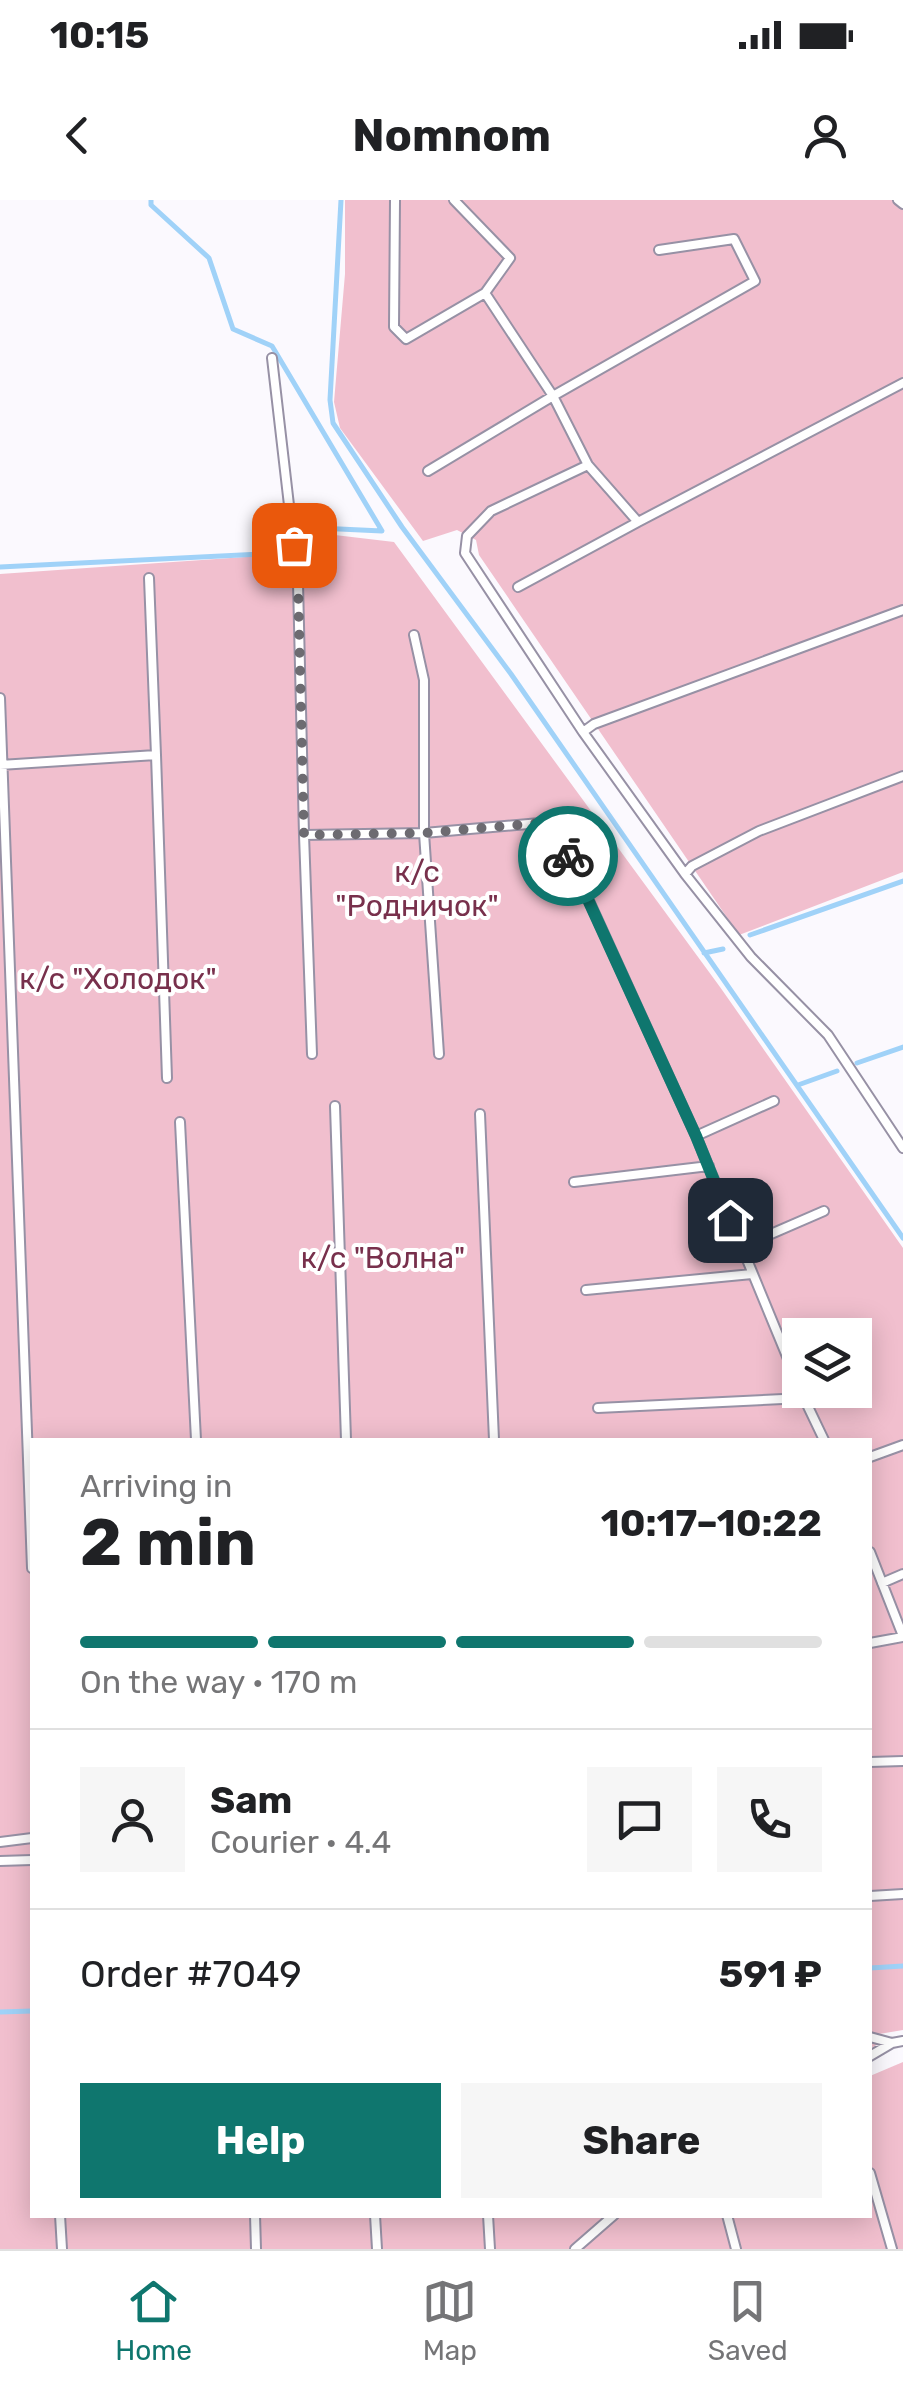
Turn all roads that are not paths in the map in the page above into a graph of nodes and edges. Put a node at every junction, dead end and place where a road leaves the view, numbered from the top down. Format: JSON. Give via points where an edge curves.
{"nodes":[{"id":1,"x":395,"y":200,"type":"edge"},
{"id":2,"x":454,"y":200,"type":"edge"},
{"id":3,"x":659,"y":250,"type":"dead end"},
{"id":4,"x":485,"y":293,"type":"junction"},
{"id":5,"x":272,"y":358,"type":"dead end"},
{"id":6,"x":903,"y":383,"type":"edge"},
{"id":7,"x":552,"y":396,"type":"junction"},
{"id":8,"x":588,"y":465,"type":"junction"},
{"id":9,"x":428,"y":471,"type":"dead end"},
{"id":10,"x":638,"y":522,"type":"junction"},
{"id":11,"x":149,"y":578,"type":"dead end"},
{"id":12,"x":518,"y":587,"type":"dead end"},
{"id":13,"x":903,"y":610,"type":"edge"},
{"id":14,"x":414,"y":635,"type":"dead end"},
{"id":15,"x":0,"y":698,"type":"edge"},
{"id":16,"x":583,"y":732,"type":"junction"},
{"id":17,"x":156,"y":754,"type":"junction"},
{"id":18,"x":1,"y":765,"type":"edge"},
{"id":19,"x":903,"y":776,"type":"edge"},
{"id":20,"x":424,"y":833,"type":"junction"},
{"id":21,"x":304,"y":835,"type":"junction"},
{"id":22,"x":686,"y":874,"type":"junction"},
{"id":23,"x":312,"y":1054,"type":"dead end"},
{"id":24,"x":439,"y":1054,"type":"dead end"},
{"id":25,"x":167,"y":1078,"type":"dead end"},
{"id":26,"x":774,"y":1100,"type":"dead end"},
{"id":27,"x":335,"y":1106,"type":"dead end"},
{"id":28,"x":480,"y":1114,"type":"dead end"},
{"id":29,"x":180,"y":1122,"type":"dead end"},
{"id":30,"x":696,"y":1136,"type":"junction"},
{"id":31,"x":903,"y":1148,"type":"edge"},
{"id":32,"x":708,"y":1166,"type":"junction"},
{"id":33,"x":574,"y":1182,"type":"dead end"},
{"id":34,"x":824,"y":1211,"type":"dead end"},
{"id":35,"x":740,"y":1246,"type":"junction"},
{"id":36,"x":752,"y":1274,"type":"junction"},
{"id":37,"x":586,"y":1290,"type":"dead end"},
{"id":38,"x":782,"y":1345,"type":"edge"},
{"id":39,"x":782,"y":1394,"type":"edge"},
{"id":40,"x":598,"y":1408,"type":"dead end"},
{"id":41,"x":809,"y":1408,"type":"edge"},
{"id":42,"x":196,"y":1438,"type":"edge"},
{"id":43,"x":346,"y":1438,"type":"edge"},
{"id":44,"x":494,"y":1438,"type":"edge"},
{"id":45,"x":823,"y":1438,"type":"edge"},
{"id":46,"x":903,"y":1445,"type":"edge"},
{"id":47,"x":872,"y":1456,"type":"edge"},
{"id":48,"x":30,"y":1516,"type":"edge"},
{"id":49,"x":872,"y":1557,"type":"edge"},
{"id":50,"x":903,"y":1574,"type":"edge"},
{"id":51,"x":882,"y":1583,"type":"junction"},
{"id":52,"x":903,"y":1637,"type":"edge"},
{"id":53,"x":872,"y":1643,"type":"edge"},
{"id":54,"x":903,"y":1761,"type":"edge"},
{"id":55,"x":872,"y":1762,"type":"edge"},
{"id":56,"x":30,"y":1838,"type":"edge"},
{"id":57,"x":0,"y":1842,"type":"edge"},
{"id":58,"x":30,"y":1860,"type":"edge"},
{"id":59,"x":0,"y":1861,"type":"edge"},
{"id":60,"x":903,"y":1894,"type":"edge"},
{"id":61,"x":872,"y":1896,"type":"edge"},
{"id":62,"x":872,"y":2037,"type":"edge"},
{"id":63,"x":903,"y":2040,"type":"edge"},
{"id":64,"x":892,"y":2043,"type":"junction"},
{"id":65,"x":872,"y":2055,"type":"edge"},
{"id":66,"x":872,"y":2180,"type":"edge"},
{"id":67,"x":60,"y":2218,"type":"edge"},
{"id":68,"x":255,"y":2218,"type":"edge"},
{"id":69,"x":375,"y":2218,"type":"edge"},
{"id":70,"x":488,"y":2218,"type":"edge"},
{"id":71,"x":609,"y":2218,"type":"edge"},
{"id":72,"x":728,"y":2218,"type":"edge"},
{"id":73,"x":62,"y":2249,"type":"edge"},
{"id":74,"x":256,"y":2249,"type":"edge"},
{"id":75,"x":377,"y":2249,"type":"edge"},
{"id":76,"x":490,"y":2249,"type":"edge"},
{"id":77,"x":576,"y":2249,"type":"edge"},
{"id":78,"x":736,"y":2249,"type":"edge"},
{"id":79,"x":892,"y":2249,"type":"edge"}],
"edges":[{"from":1,"to":4,"type":"lane","via":[[394,327],[406,340]]},
{"from":2,"to":4,"type":"lane","via":[[510,258]]},
{"from":3,"to":7,"type":"lane","via":[[734,239],[755,281]]},
{"from":4,"to":7,"type":"lane"},
{"from":5,"to":21,"type":"lane","via":[[298,583]]},
{"from":6,"to":10,"type":"lane"},
{"from":7,"to":8,"type":"lane"},
{"from":7,"to":9,"type":"lane"},
{"from":8,"to":10,"type":"lane"},
{"from":8,"to":16,"type":"lane","via":[[491,510],[467,536],[465,553]]},
{"from":10,"to":12,"type":"lane"},
{"from":11,"to":17,"type":"lane"},
{"from":13,"to":16,"type":"lane"},
{"from":14,"to":20,"type":"lane","via":[[424,680]]},
{"from":15,"to":18,"type":"lane"},
{"from":16,"to":22,"type":"lane"},
{"from":17,"to":18,"type":"lane"},
{"from":17,"to":25,"type":"lane"},
{"from":18,"to":48,"type":"lane"},
{"from":19,"to":22,"type":"lane","via":[[759,831]]},
{"from":20,"to":21,"type":"lane"},
{"from":20,"to":24,"type":"lane"},
{"from":20,"to":30,"type":"lane","via":[[540,823],[560,837]]},
{"from":21,"to":23,"type":"lane"},
{"from":22,"to":31,"type":"lane","via":[[751,957],[828,1035]]},
{"from":26,"to":30,"type":"lane"},
{"from":27,"to":43,"type":"lane"},
{"from":28,"to":44,"type":"lane"},
{"from":29,"to":42,"type":"lane"},
{"from":30,"to":32,"type":"lane"},
{"from":32,"to":33,"type":"lane"},
{"from":32,"to":35,"type":"lane"},
{"from":34,"to":35,"type":"lane"},
{"from":35,"to":36,"type":"lane"},
{"from":36,"to":37,"type":"lane"},
{"from":36,"to":38,"type":"lane"},
{"from":39,"to":40,"type":"lane"},
{"from":41,"to":45,"type":"lane"},
{"from":46,"to":47,"type":"lane"},
{"from":49,"to":51,"type":"lane"},
{"from":50,"to":51,"type":"lane"},
{"from":51,"to":52,"type":"lane"},
{"from":52,"to":53,"type":"lane"},
{"from":54,"to":55,"type":"lane"},
{"from":56,"to":57,"type":"lane"},
{"from":58,"to":59,"type":"lane"},
{"from":60,"to":61,"type":"lane"},
{"from":62,"to":64,"type":"lane"},
{"from":63,"to":64,"type":"lane"},
{"from":64,"to":65,"type":"lane"},
{"from":66,"to":79,"type":"lane"},
{"from":67,"to":73,"type":"lane"},
{"from":68,"to":74,"type":"lane"},
{"from":69,"to":75,"type":"lane"},
{"from":70,"to":76,"type":"lane"},
{"from":71,"to":77,"type":"lane"},
{"from":72,"to":78,"type":"lane"}]}
